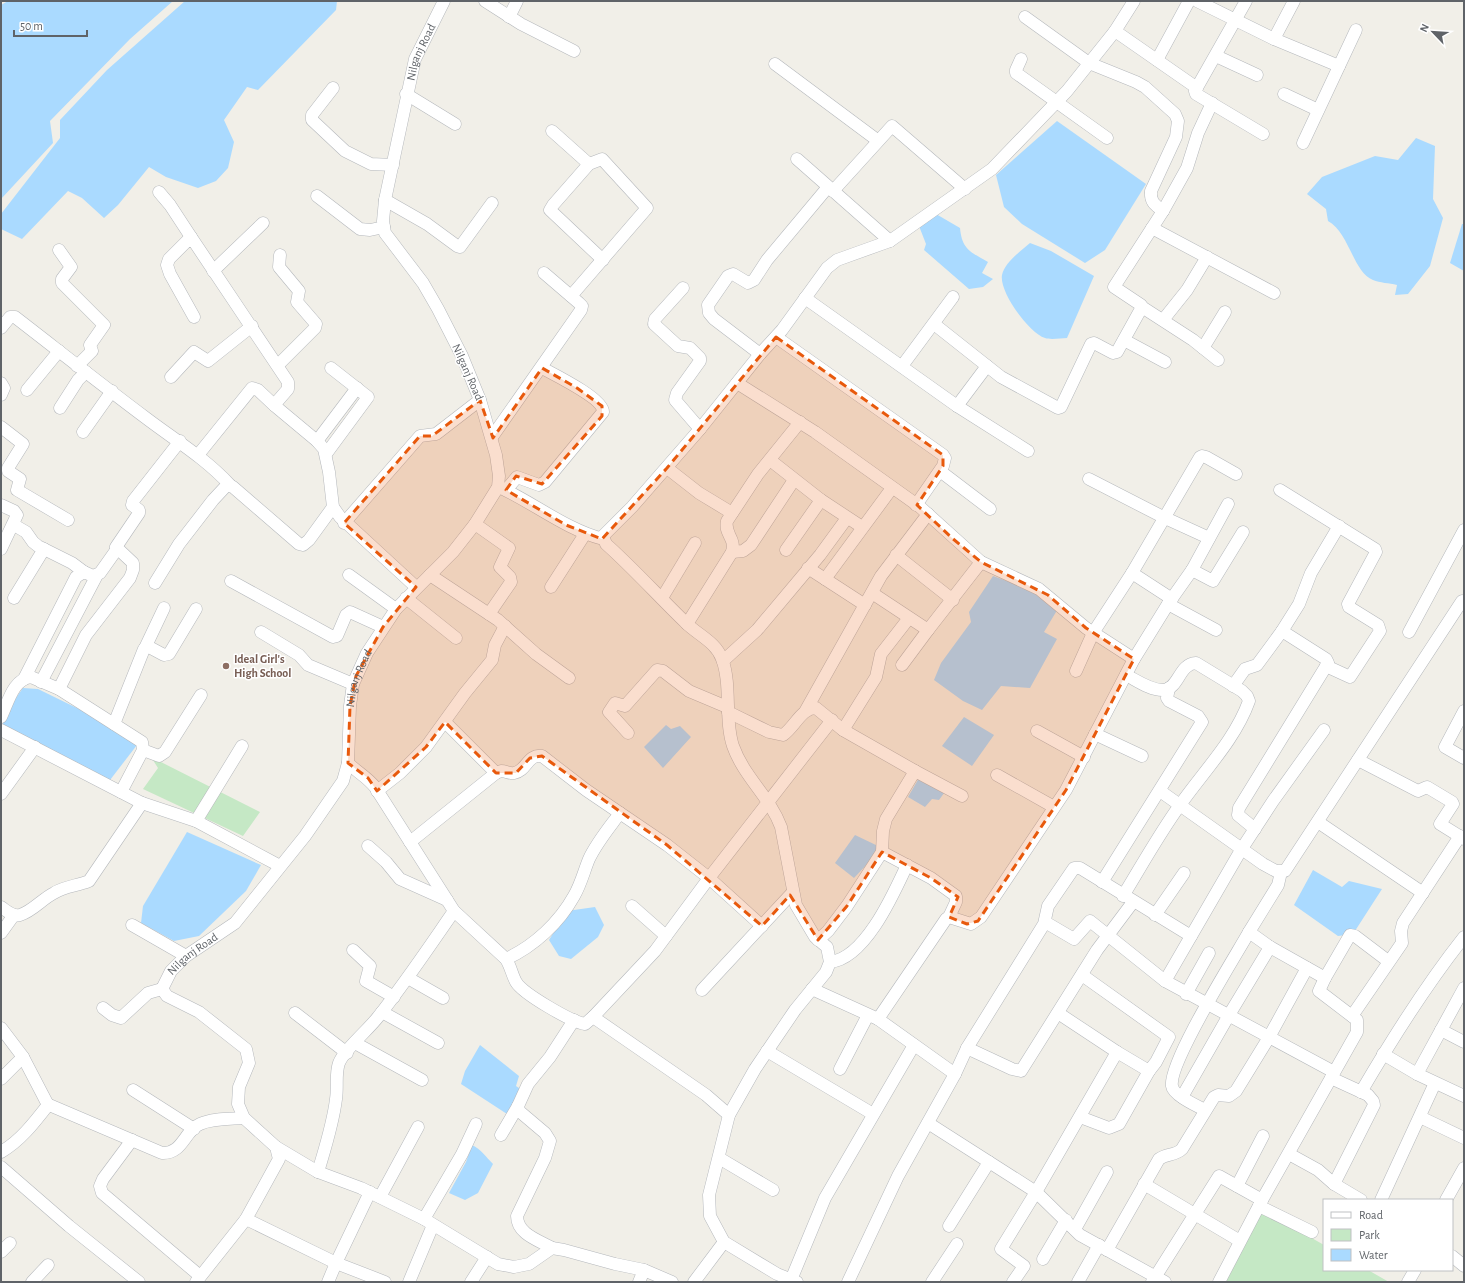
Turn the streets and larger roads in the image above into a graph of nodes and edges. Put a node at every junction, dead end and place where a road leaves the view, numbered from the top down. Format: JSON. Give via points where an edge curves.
{"nodes":[{"id":1,"x":444,"y":1,"type":"edge"},
{"id":2,"x":485,"y":1,"type":"edge"},
{"id":3,"x":518,"y":1,"type":"edge"},
{"id":4,"x":1134,"y":1,"type":"edge"},
{"id":5,"x":1246,"y":1,"type":"edge"},
{"id":6,"x":1294,"y":1,"type":"edge"},
{"id":7,"x":1198,"y":2,"type":"edge"},
{"id":8,"x":510,"y":17,"type":"junction"},
{"id":9,"x":1025,"y":17,"type":"dead end"},
{"id":10,"x":1235,"y":21,"type":"junction"},
{"id":11,"x":1356,"y":30,"type":"dead end"},
{"id":12,"x":1115,"y":31,"type":"junction"},
{"id":13,"x":1274,"y":39,"type":"junction"},
{"id":14,"x":574,"y":51,"type":"dead end"},
{"id":15,"x":1216,"y":56,"type":"junction"},
{"id":16,"x":1021,"y":59,"type":"dead end"},
{"id":17,"x":1157,"y":60,"type":"junction"},
{"id":18,"x":1089,"y":63,"type":"junction"},
{"id":19,"x":775,"y":64,"type":"dead end"},
{"id":20,"x":1339,"y":66,"type":"junction"},
{"id":21,"x":1258,"y":74,"type":"dead end"},
{"id":22,"x":333,"y":88,"type":"dead end"},
{"id":23,"x":1198,"y":88,"type":"junction"},
{"id":24,"x":406,"y":94,"type":"junction"},
{"id":25,"x":1284,"y":94,"type":"dead end"},
{"id":26,"x":1056,"y":102,"type":"junction"},
{"id":27,"x":1212,"y":103,"type":"junction"},
{"id":28,"x":1318,"y":110,"type":"junction"},
{"id":29,"x":455,"y":124,"type":"dead end"},
{"id":30,"x":552,"y":131,"type":"dead end"},
{"id":31,"x":1263,"y":134,"type":"dead end"},
{"id":32,"x":1107,"y":138,"type":"dead end"},
{"id":33,"x":878,"y":140,"type":"junction"},
{"id":34,"x":1303,"y":143,"type":"dead end"},
{"id":35,"x":797,"y":159,"type":"dead end"},
{"id":36,"x":589,"y":164,"type":"junction"},
{"id":37,"x":393,"y":165,"type":"junction"},
{"id":38,"x":831,"y":189,"type":"junction"},
{"id":39,"x":965,"y":189,"type":"junction"},
{"id":40,"x":159,"y":192,"type":"dead end"},
{"id":41,"x":317,"y":196,"type":"dead end"},
{"id":42,"x":384,"y":200,"type":"junction"},
{"id":43,"x":492,"y":203,"type":"dead end"},
{"id":44,"x":1163,"y":211,"type":"junction"},
{"id":45,"x":263,"y":223,"type":"dead end"},
{"id":46,"x":384,"y":227,"type":"junction"},
{"id":47,"x":1152,"y":228,"type":"junction"},
{"id":48,"x":191,"y":238,"type":"junction"},
{"id":49,"x":890,"y":240,"type":"junction"},
{"id":50,"x":59,"y":250,"type":"dead end"},
{"id":51,"x":280,"y":254,"type":"dead end"},
{"id":52,"x":1207,"y":257,"type":"junction"},
{"id":53,"x":603,"y":260,"type":"junction"},
{"id":54,"x":213,"y":271,"type":"junction"},
{"id":55,"x":544,"y":273,"type":"dead end"},
{"id":56,"x":683,"y":288,"type":"dead end"},
{"id":57,"x":1274,"y":293,"type":"dead end"},
{"id":58,"x":571,"y":296,"type":"junction"},
{"id":59,"x":954,"y":297,"type":"dead end"},
{"id":60,"x":805,"y":298,"type":"junction"},
{"id":61,"x":1142,"y":307,"type":"junction"},
{"id":62,"x":1225,"y":312,"type":"dead end"},
{"id":63,"x":194,"y":317,"type":"dead end"},
{"id":64,"x":1163,"y":320,"type":"junction"},
{"id":65,"x":934,"y":324,"type":"junction"},
{"id":66,"x":2,"y":326,"type":"edge"},
{"id":67,"x":252,"y":326,"type":"junction"},
{"id":68,"x":776,"y":337,"type":"junction"},
{"id":69,"x":1124,"y":340,"type":"junction"},
{"id":70,"x":1203,"y":348,"type":"junction"},
{"id":71,"x":59,"y":351,"type":"junction"},
{"id":72,"x":760,"y":354,"type":"junction"},
{"id":73,"x":1218,"y":360,"type":"dead end"},
{"id":74,"x":1166,"y":362,"type":"dead end"},
{"id":75,"x":278,"y":365,"type":"junction"},
{"id":76,"x":902,"y":366,"type":"junction"},
{"id":77,"x":986,"y":366,"type":"junction"},
{"id":78,"x":331,"y":368,"type":"dead end"},
{"id":79,"x":542,"y":368,"type":"junction"},
{"id":80,"x":82,"y":369,"type":"junction"},
{"id":81,"x":171,"y":377,"type":"dead end"},
{"id":82,"x":1,"y":383,"type":"edge"},
{"id":83,"x":737,"y":383,"type":"junction"},
{"id":84,"x":357,"y":388,"type":"junction"},
{"id":85,"x":27,"y":390,"type":"dead end"},
{"id":86,"x":112,"y":391,"type":"junction"},
{"id":87,"x":1,"y":395,"type":"edge"},
{"id":88,"x":480,"y":400,"type":"junction"},
{"id":89,"x":274,"y":405,"type":"junction"},
{"id":90,"x":957,"y":406,"type":"junction"},
{"id":91,"x":60,"y":408,"type":"dead end"},
{"id":92,"x":800,"y":422,"type":"junction"},
{"id":93,"x":1,"y":427,"type":"edge"},
{"id":94,"x":700,"y":429,"type":"junction"},
{"id":95,"x":83,"y":432,"type":"dead end"},
{"id":96,"x":492,"y":437,"type":"junction"},
{"id":97,"x":317,"y":441,"type":"junction"},
{"id":98,"x":180,"y":442,"type":"junction"},
{"id":99,"x":1028,"y":451,"type":"dead end"},
{"id":100,"x":326,"y":454,"type":"junction"},
{"id":101,"x":198,"y":455,"type":"junction"},
{"id":102,"x":770,"y":460,"type":"junction"},
{"id":103,"x":667,"y":468,"type":"junction"},
{"id":104,"x":940,"y":471,"type":"junction"},
{"id":105,"x":1236,"y":474,"type":"dead end"},
{"id":106,"x":1088,"y":479,"type":"dead end"},
{"id":107,"x":794,"y":480,"type":"junction"},
{"id":108,"x":230,"y":485,"type":"junction"},
{"id":109,"x":502,"y":488,"type":"junction"},
{"id":110,"x":892,"y":488,"type":"junction"},
{"id":111,"x":1280,"y":490,"type":"dead end"},
{"id":112,"x":821,"y":500,"type":"junction"},
{"id":113,"x":1228,"y":504,"type":"dead end"},
{"id":114,"x":1,"y":505,"type":"edge"},
{"id":115,"x":916,"y":505,"type":"junction"},
{"id":116,"x":333,"y":507,"type":"junction"},
{"id":117,"x":990,"y":509,"type":"dead end"},
{"id":118,"x":732,"y":513,"type":"junction"},
{"id":119,"x":928,"y":514,"type":"junction"},
{"id":120,"x":1164,"y":517,"type":"junction"},
{"id":121,"x":847,"y":518,"type":"junction"},
{"id":122,"x":68,"y":520,"type":"dead end"},
{"id":123,"x":344,"y":522,"type":"junction"},
{"id":124,"x":475,"y":524,"type":"junction"},
{"id":125,"x":14,"y":525,"type":"junction"},
{"id":126,"x":1339,"y":526,"type":"junction"},
{"id":127,"x":862,"y":527,"type":"junction"},
{"id":128,"x":1464,"y":530,"type":"edge"},
{"id":129,"x":1242,"y":532,"type":"dead end"},
{"id":130,"x":586,"y":534,"type":"junction"},
{"id":131,"x":1209,"y":538,"type":"junction"},
{"id":132,"x":603,"y":539,"type":"junction"},
{"id":133,"x":695,"y":543,"type":"dead end"},
{"id":134,"x":1,"y":548,"type":"edge"},
{"id":135,"x":44,"y":549,"type":"junction"},
{"id":136,"x":117,"y":549,"type":"junction"},
{"id":137,"x":786,"y":550,"type":"dead end"},
{"id":138,"x":732,"y":552,"type":"junction"},
{"id":139,"x":896,"y":555,"type":"junction"},
{"id":140,"x":981,"y":562,"type":"junction"},
{"id":141,"x":808,"y":568,"type":"junction"},
{"id":142,"x":1192,"y":570,"type":"junction"},
{"id":143,"x":84,"y":572,"type":"junction"},
{"id":144,"x":1132,"y":574,"type":"junction"},
{"id":145,"x":97,"y":575,"type":"junction"},
{"id":146,"x":348,"y":575,"type":"dead end"},
{"id":147,"x":430,"y":575,"type":"junction"},
{"id":148,"x":825,"y":579,"type":"junction"},
{"id":149,"x":231,"y":581,"type":"dead end"},
{"id":150,"x":155,"y":583,"type":"dead end"},
{"id":151,"x":416,"y":587,"type":"junction"},
{"id":152,"x":552,"y":587,"type":"dead end"},
{"id":153,"x":872,"y":593,"type":"junction"},
{"id":154,"x":14,"y":598,"type":"dead end"},
{"id":155,"x":406,"y":598,"type":"junction"},
{"id":156,"x":662,"y":598,"type":"junction"},
{"id":157,"x":954,"y":600,"type":"junction"},
{"id":158,"x":1170,"y":601,"type":"junction"},
{"id":159,"x":1462,"y":601,"type":"dead end"},
{"id":160,"x":865,"y":605,"type":"junction"},
{"id":161,"x":164,"y":608,"type":"dead end"},
{"id":162,"x":396,"y":609,"type":"junction"},
{"id":163,"x":196,"y":610,"type":"dead end"},
{"id":164,"x":489,"y":614,"type":"junction"},
{"id":165,"x":909,"y":618,"type":"junction"},
{"id":166,"x":687,"y":624,"type":"junction"},
{"id":167,"x":505,"y":626,"type":"junction"},
{"id":168,"x":383,"y":627,"type":"junction"},
{"id":169,"x":928,"y":630,"type":"junction"},
{"id":170,"x":1216,"y":630,"type":"dead end"},
{"id":171,"x":1282,"y":631,"type":"junction"},
{"id":172,"x":261,"y":632,"type":"dead end"},
{"id":173,"x":1409,"y":632,"type":"dead end"},
{"id":174,"x":1093,"y":633,"type":"junction"},
{"id":175,"x":456,"y":638,"type":"dead end"},
{"id":176,"x":145,"y":648,"type":"junction"},
{"id":177,"x":1134,"y":659,"type":"junction"},
{"id":178,"x":723,"y":661,"type":"junction"},
{"id":179,"x":902,"y":665,"type":"dead end"},
{"id":180,"x":1326,"y":666,"type":"junction"},
{"id":181,"x":1076,"y":671,"type":"dead end"},
{"id":182,"x":1126,"y":675,"type":"junction"},
{"id":183,"x":569,"y":678,"type":"dead end"},
{"id":184,"x":24,"y":679,"type":"junction"},
{"id":185,"x":41,"y":682,"type":"junction"},
{"id":186,"x":353,"y":684,"type":"junction"},
{"id":187,"x":1233,"y":686,"type":"junction"},
{"id":188,"x":1169,"y":688,"type":"junction"},
{"id":189,"x":59,"y":689,"type":"junction"},
{"id":190,"x":200,"y":695,"type":"dead end"},
{"id":191,"x":728,"y":710,"type":"junction"},
{"id":192,"x":806,"y":710,"type":"junction"},
{"id":193,"x":1464,"y":711,"type":"edge"},
{"id":194,"x":1,"y":716,"type":"edge"},
{"id":195,"x":832,"y":720,"type":"junction"},
{"id":196,"x":445,"y":722,"type":"junction"},
{"id":197,"x":114,"y":724,"type":"junction"},
{"id":198,"x":1,"y":730,"type":"edge"},
{"id":199,"x":843,"y":730,"type":"junction"},
{"id":200,"x":1324,"y":730,"type":"dead end"},
{"id":201,"x":1037,"y":731,"type":"dead end"},
{"id":202,"x":628,"y":733,"type":"dead end"},
{"id":203,"x":1095,"y":734,"type":"junction"},
{"id":204,"x":242,"y":746,"type":"dead end"},
{"id":205,"x":35,"y":747,"type":"junction"},
{"id":206,"x":143,"y":750,"type":"junction"},
{"id":207,"x":1142,"y":756,"type":"dead end"},
{"id":208,"x":1084,"y":757,"type":"junction"},
{"id":209,"x":1464,"y":758,"type":"edge"},
{"id":210,"x":1358,"y":760,"type":"junction"},
{"id":211,"x":348,"y":763,"type":"junction"},
{"id":212,"x":915,"y":771,"type":"junction"},
{"id":213,"x":496,"y":773,"type":"junction"},
{"id":214,"x":997,"y":775,"type":"dead end"},
{"id":215,"x":377,"y":791,"type":"junction"},
{"id":216,"x":121,"y":792,"type":"junction"},
{"id":217,"x":1160,"y":792,"type":"junction"},
{"id":218,"x":1,"y":794,"type":"edge"},
{"id":219,"x":962,"y":796,"type":"dead end"},
{"id":220,"x":768,"y":802,"type":"junction"},
{"id":221,"x":142,"y":803,"type":"junction"},
{"id":222,"x":1180,"y":805,"type":"junction"},
{"id":223,"x":1054,"y":807,"type":"junction"},
{"id":224,"x":620,"y":813,"type":"junction"},
{"id":225,"x":196,"y":821,"type":"junction"},
{"id":226,"x":1318,"y":822,"type":"junction"},
{"id":227,"x":1255,"y":829,"type":"junction"},
{"id":228,"x":1462,"y":837,"type":"edge"},
{"id":229,"x":410,"y":842,"type":"junction"},
{"id":230,"x":368,"y":846,"type":"dead end"},
{"id":231,"x":1241,"y":850,"type":"junction"},
{"id":232,"x":882,"y":852,"type":"junction"},
{"id":233,"x":907,"y":865,"type":"junction"},
{"id":234,"x":280,"y":866,"type":"junction"},
{"id":235,"x":1281,"y":872,"type":"junction"},
{"id":236,"x":1184,"y":873,"type":"dead end"},
{"id":237,"x":709,"y":878,"type":"junction"},
{"id":238,"x":1102,"y":882,"type":"junction"},
{"id":239,"x":794,"y":892,"type":"junction"},
{"id":240,"x":1423,"y":893,"type":"junction"},
{"id":241,"x":1128,"y":899,"type":"junction"},
{"id":242,"x":447,"y":900,"type":"junction"},
{"id":243,"x":632,"y":906,"type":"dead end"},
{"id":244,"x":1,"y":907,"type":"edge"},
{"id":245,"x":454,"y":910,"type":"junction"},
{"id":246,"x":14,"y":915,"type":"junction"},
{"id":247,"x":1156,"y":915,"type":"junction"},
{"id":248,"x":949,"y":917,"type":"junction"},
{"id":249,"x":1045,"y":922,"type":"junction"},
{"id":250,"x":132,"y":925,"type":"dead end"},
{"id":251,"x":762,"y":926,"type":"junction"},
{"id":252,"x":1250,"y":932,"type":"junction"},
{"id":253,"x":1,"y":933,"type":"edge"},
{"id":254,"x":666,"y":936,"type":"junction"},
{"id":255,"x":1107,"y":936,"type":"junction"},
{"id":256,"x":1191,"y":936,"type":"junction"},
{"id":257,"x":1464,"y":937,"type":"edge"},
{"id":258,"x":818,"y":940,"type":"junction"},
{"id":259,"x":1270,"y":947,"type":"junction"},
{"id":260,"x":353,"y":950,"type":"dead end"},
{"id":261,"x":1208,"y":953,"type":"dead end"},
{"id":262,"x":186,"y":956,"type":"junction"},
{"id":263,"x":506,"y":959,"type":"junction"},
{"id":264,"x":1388,"y":961,"type":"junction"},
{"id":265,"x":830,"y":962,"type":"junction"},
{"id":266,"x":1307,"y":968,"type":"junction"},
{"id":267,"x":1082,"y":975,"type":"junction"},
{"id":268,"x":408,"y":978,"type":"junction"},
{"id":269,"x":1325,"y":978,"type":"junction"},
{"id":270,"x":1165,"y":981,"type":"junction"},
{"id":271,"x":1464,"y":988,"type":"edge"},
{"id":272,"x":162,"y":989,"type":"junction"},
{"id":273,"x":702,"y":990,"type":"dead end"},
{"id":274,"x":812,"y":990,"type":"junction"},
{"id":275,"x":1186,"y":994,"type":"junction"},
{"id":276,"x":394,"y":997,"type":"junction"},
{"id":277,"x":443,"y":998,"type":"dead end"},
{"id":278,"x":1207,"y":1004,"type":"junction"},
{"id":279,"x":103,"y":1008,"type":"dead end"},
{"id":280,"x":382,"y":1012,"type":"junction"},
{"id":281,"x":295,"y":1013,"type":"dead end"},
{"id":282,"x":1058,"y":1013,"type":"junction"},
{"id":283,"x":1229,"y":1015,"type":"junction"},
{"id":284,"x":1352,"y":1016,"type":"junction"},
{"id":285,"x":593,"y":1017,"type":"junction"},
{"id":286,"x":873,"y":1017,"type":"junction"},
{"id":287,"x":574,"y":1020,"type":"junction"},
{"id":288,"x":1,"y":1028,"type":"edge"},
{"id":289,"x":1441,"y":1030,"type":"junction"},
{"id":290,"x":1268,"y":1039,"type":"junction"},
{"id":291,"x":1464,"y":1042,"type":"edge"},
{"id":292,"x":355,"y":1043,"type":"junction"},
{"id":293,"x":438,"y":1043,"type":"dead end"},
{"id":294,"x":914,"y":1045,"type":"junction"},
{"id":295,"x":967,"y":1048,"type":"junction"},
{"id":296,"x":767,"y":1051,"type":"junction"},
{"id":297,"x":1117,"y":1052,"type":"junction"},
{"id":298,"x":347,"y":1053,"type":"junction"},
{"id":299,"x":1384,"y":1054,"type":"junction"},
{"id":300,"x":22,"y":1057,"type":"junction"},
{"id":301,"x":840,"y":1069,"type":"dead end"},
{"id":302,"x":1148,"y":1071,"type":"junction"},
{"id":303,"x":955,"y":1074,"type":"junction"},
{"id":304,"x":1418,"y":1074,"type":"junction"},
{"id":305,"x":1332,"y":1075,"type":"junction"},
{"id":306,"x":1,"y":1079,"type":"edge"},
{"id":307,"x":422,"y":1080,"type":"dead end"},
{"id":308,"x":1436,"y":1083,"type":"junction"},
{"id":309,"x":133,"y":1090,"type":"dead end"},
{"id":310,"x":1361,"y":1092,"type":"junction"},
{"id":311,"x":1464,"y":1096,"type":"edge"},
{"id":312,"x":1182,"y":1097,"type":"junction"},
{"id":313,"x":47,"y":1104,"type":"junction"},
{"id":314,"x":518,"y":1106,"type":"junction"},
{"id":315,"x":1205,"y":1110,"type":"junction"},
{"id":316,"x":873,"y":1114,"type":"junction"},
{"id":317,"x":729,"y":1115,"type":"junction"},
{"id":318,"x":1080,"y":1117,"type":"junction"},
{"id":319,"x":1420,"y":1117,"type":"junction"},
{"id":320,"x":244,"y":1118,"type":"junction"},
{"id":321,"x":928,"y":1123,"type":"junction"},
{"id":322,"x":476,"y":1124,"type":"dead end"},
{"id":323,"x":418,"y":1127,"type":"dead end"},
{"id":324,"x":194,"y":1129,"type":"junction"},
{"id":325,"x":501,"y":1135,"type":"dead end"},
{"id":326,"x":1264,"y":1136,"type":"dead end"},
{"id":327,"x":1464,"y":1138,"type":"edge"},
{"id":328,"x":132,"y":1140,"type":"junction"},
{"id":329,"x":276,"y":1147,"type":"junction"},
{"id":330,"x":1,"y":1152,"type":"edge"},
{"id":331,"x":1288,"y":1154,"type":"junction"},
{"id":332,"x":718,"y":1158,"type":"junction"},
{"id":333,"x":989,"y":1162,"type":"junction"},
{"id":334,"x":1,"y":1167,"type":"edge"},
{"id":335,"x":1464,"y":1168,"type":"edge"},
{"id":336,"x":318,"y":1172,"type":"junction"},
{"id":337,"x":1107,"y":1172,"type":"dead end"},
{"id":338,"x":1144,"y":1184,"type":"junction"},
{"id":339,"x":1334,"y":1184,"type":"junction"},
{"id":340,"x":1237,"y":1186,"type":"junction"},
{"id":341,"x":773,"y":1190,"type":"dead end"},
{"id":342,"x":1036,"y":1192,"type":"junction"},
{"id":343,"x":375,"y":1195,"type":"junction"},
{"id":344,"x":1359,"y":1199,"type":"edge"},
{"id":345,"x":1381,"y":1199,"type":"edge"},
{"id":346,"x":1447,"y":1199,"type":"edge"},
{"id":347,"x":1261,"y":1203,"type":"junction"},
{"id":348,"x":1195,"y":1214,"type":"junction"},
{"id":349,"x":246,"y":1219,"type":"junction"},
{"id":350,"x":1066,"y":1220,"type":"junction"},
{"id":351,"x":429,"y":1222,"type":"junction"},
{"id":352,"x":949,"y":1226,"type":"dead end"},
{"id":353,"x":1075,"y":1229,"type":"junction"},
{"id":354,"x":1312,"y":1232,"type":"dead end"},
{"id":355,"x":724,"y":1242,"type":"junction"},
{"id":356,"x":1240,"y":1242,"type":"junction"},
{"id":357,"x":10,"y":1243,"type":"dead end"},
{"id":358,"x":957,"y":1244,"type":"dead end"},
{"id":359,"x":552,"y":1248,"type":"junction"},
{"id":360,"x":1103,"y":1248,"type":"junction"},
{"id":361,"x":1,"y":1252,"type":"edge"},
{"id":362,"x":487,"y":1257,"type":"junction"},
{"id":363,"x":1453,"y":1257,"type":"edge"},
{"id":364,"x":1043,"y":1259,"type":"dead end"},
{"id":365,"x":336,"y":1263,"type":"junction"},
{"id":366,"x":48,"y":1264,"type":"dead end"},
{"id":367,"x":1464,"y":1266,"type":"edge"},
{"id":368,"x":644,"y":1270,"type":"junction"},
{"id":369,"x":1414,"y":1271,"type":"edge"},
{"id":370,"x":198,"y":1279,"type":"edge"},
{"id":371,"x":1158,"y":1280,"type":"edge"},
{"id":372,"x":794,"y":1281,"type":"edge"},
{"id":373,"x":32,"y":1282,"type":"edge"},
{"id":374,"x":140,"y":1282,"type":"edge"},
{"id":375,"x":328,"y":1282,"type":"edge"},
{"id":376,"x":385,"y":1282,"type":"edge"},
{"id":377,"x":408,"y":1282,"type":"edge"},
{"id":378,"x":471,"y":1282,"type":"edge"},
{"id":379,"x":639,"y":1282,"type":"edge"},
{"id":380,"x":672,"y":1282,"type":"edge"},
{"id":381,"x":694,"y":1282,"type":"edge"},
{"id":382,"x":848,"y":1282,"type":"edge"},
{"id":383,"x":932,"y":1282,"type":"edge"},
{"id":384,"x":1013,"y":1282,"type":"edge"},
{"id":385,"x":1078,"y":1282,"type":"edge"},
{"id":386,"x":1219,"y":1282,"type":"edge"},
{"id":387,"x":1408,"y":1282,"type":"edge"}],
"edges":[{"from":1,"to":24,"type":"street","name":"Nilganj Road","via":[[417,52]]},
{"from":2,"to":8,"type":"street"},
{"from":3,"to":8,"type":"street"},
{"from":4,"to":12,"type":"street"},
{"from":5,"to":10,"type":"street"},
{"from":6,"to":13,"type":"street"},
{"from":7,"to":10,"type":"street"},
{"from":7,"to":17,"type":"street"},
{"from":8,"to":14,"type":"street"},
{"from":9,"to":18,"type":"street"},
{"from":10,"to":13,"type":"street"},
{"from":10,"to":15,"type":"street"},
{"from":11,"to":20,"type":"street"},
{"from":12,"to":17,"type":"street"},
{"from":12,"to":18,"type":"street"},
{"from":13,"to":20,"type":"street"},
{"from":15,"to":21,"type":"street"},
{"from":15,"to":23,"type":"street"},
{"from":16,"to":26,"type":"street","via":[[1016,73]]},
{"from":17,"to":23,"type":"street"},
{"from":18,"to":26,"type":"street"},
{"from":18,"to":44,"type":"street","via":[[1136,82],[1175,114],[1178,121],[1176,137],[1151,191],[1150,199]]},
{"from":19,"to":33,"type":"street"},
{"from":20,"to":28,"type":"street"},
{"from":22,"to":37,"type":"street","via":[[312,114],[312,120],[345,152],[371,164]]},
{"from":23,"to":27,"type":"street","via":[[1196,94]]},
{"from":24,"to":29,"type":"street"},
{"from":24,"to":37,"type":"street","name":"Nilganj Road"},
{"from":25,"to":28,"type":"street"},
{"from":26,"to":32,"type":"street"},
{"from":26,"to":39,"type":"street","via":[[992,169]]},
{"from":27,"to":31,"type":"street"},
{"from":27,"to":44,"type":"street","via":[[1198,133],[1190,160]]},
{"from":28,"to":34,"type":"street"},
{"from":30,"to":36,"type":"street"},
{"from":33,"to":38,"type":"street"},
{"from":33,"to":39,"type":"street","via":[[892,126]]},
{"from":35,"to":38,"type":"street"},
{"from":36,"to":53,"type":"street","via":[[550,210]]},
{"from":36,"to":53,"type":"street","via":[[602,159],[646,208]]},
{"from":37,"to":42,"type":"street","name":"Nilganj Road"},
{"from":38,"to":49,"type":"street"},
{"from":38,"to":72,"type":"street","via":[[767,260],[754,280],[748,283],[730,275],[708,305],[709,313],[714,319]]},
{"from":39,"to":49,"type":"street"},
{"from":40,"to":48,"type":"street"},
{"from":41,"to":46,"type":"street","via":[[360,229]]},
{"from":42,"to":43,"type":"street","via":[[427,224],[460,247]]},
{"from":42,"to":46,"type":"street","name":"Nilganj Road"},
{"from":44,"to":47,"type":"street"},
{"from":45,"to":54,"type":"street"},
{"from":46,"to":88,"type":"street","name":"Nilganj Road","via":[[388,237],[423,283],[438,309],[462,356]]},
{"from":47,"to":52,"type":"street"},
{"from":47,"to":61,"type":"street","via":[[1114,287]]},
{"from":48,"to":54,"type":"street"},
{"from":48,"to":63,"type":"street","via":[[167,265]]},
{"from":49,"to":60,"type":"street","via":[[833,263],[822,273]]},
{"from":50,"to":80,"type":"street","via":[[71,267],[62,283],[104,325],[90,345],[92,351]]},
{"from":51,"to":75,"type":"street","via":[[279,267],[299,291],[297,302],[316,324]]},
{"from":52,"to":57,"type":"street"},
{"from":52,"to":64,"type":"street","via":[[1187,290]]},
{"from":53,"to":58,"type":"street"},
{"from":54,"to":67,"type":"street"},
{"from":55,"to":58,"type":"street"},
{"from":56,"to":94,"type":"street","via":[[654,319],[654,324],[678,346],[690,348],[700,358],[675,400]]},
{"from":58,"to":79,"type":"street","via":[[582,306],[581,310]]},
{"from":59,"to":65,"type":"street"},
{"from":60,"to":68,"type":"street"},
{"from":60,"to":76,"type":"street"},
{"from":61,"to":64,"type":"street"},
{"from":61,"to":69,"type":"street"},
{"from":62,"to":70,"type":"street"},
{"from":64,"to":70,"type":"street"},
{"from":65,"to":76,"type":"street"},
{"from":65,"to":77,"type":"street"},
{"from":66,"to":71,"type":"street","via":[[10,317],[15,317]]},
{"from":67,"to":75,"type":"street"},
{"from":67,"to":81,"type":"street","via":[[208,361],[194,352]]},
{"from":68,"to":72,"type":"street"},
{"from":68,"to":104,"type":"street","via":[[943,455],[946,462]]},
{"from":69,"to":74,"type":"street"},
{"from":69,"to":77,"type":"street","via":[[1115,353],[1091,344],[1060,408],[1028,393]]},
{"from":70,"to":73,"type":"street"},
{"from":71,"to":80,"type":"street"},
{"from":71,"to":85,"type":"street"},
{"from":72,"to":83,"type":"street"},
{"from":75,"to":89,"type":"street","via":[[288,386]]},
{"from":76,"to":90,"type":"street"},
{"from":77,"to":90,"type":"street"},
{"from":78,"to":84,"type":"street"},
{"from":79,"to":96,"type":"street"},
{"from":79,"to":109,"type":"street","via":[[585,393],[602,406],[603,412],[545,482],[539,485],[517,477]]},
{"from":80,"to":86,"type":"street"},
{"from":80,"to":91,"type":"street"},
{"from":82,"to":87,"type":"street","via":[[4,388]]},
{"from":83,"to":92,"type":"street"},
{"from":83,"to":94,"type":"street"},
{"from":84,"to":97,"type":"street"},
{"from":84,"to":100,"type":"street","via":[[368,395],[368,399]]},
{"from":86,"to":95,"type":"street"},
{"from":86,"to":98,"type":"street"},
{"from":88,"to":96,"type":"street","name":"Nilganj Road"},
{"from":88,"to":123,"type":"street","via":[[436,434],[420,436]]},
{"from":89,"to":97,"type":"street"},
{"from":89,"to":101,"type":"street","via":[[258,390],[252,388]]},
{"from":90,"to":99,"type":"street"},
{"from":92,"to":102,"type":"street"},
{"from":92,"to":110,"type":"street"},
{"from":93,"to":122,"type":"street","via":[[23,444],[8,468],[8,471],[20,479],[17,490]]},
{"from":94,"to":103,"type":"street"},
{"from":96,"to":109,"type":"street","name":"Nilganj Road"},
{"from":97,"to":100,"type":"street"},
{"from":98,"to":101,"type":"street"},
{"from":98,"to":136,"type":"street","via":[[133,501],[132,505],[139,510],[139,514]]},
{"from":100,"to":116,"type":"street"},
{"from":101,"to":108,"type":"street"},
{"from":102,"to":107,"type":"street"},
{"from":102,"to":118,"type":"street"},
{"from":103,"to":118,"type":"street","via":[[699,494]]},
{"from":103,"to":132,"type":"street","via":[[604,534]]},
{"from":104,"to":115,"type":"street"},
{"from":104,"to":117,"type":"street"},
{"from":105,"to":120,"type":"street","via":[[1202,456]]},
{"from":106,"to":120,"type":"street"},
{"from":107,"to":112,"type":"street"},
{"from":107,"to":138,"type":"street","via":[[751,545],[743,551]]},
{"from":108,"to":116,"type":"street","via":[[265,517],[303,545]]},
{"from":108,"to":150,"type":"street","via":[[221,491],[199,517]]},
{"from":109,"to":124,"type":"street","name":"Nilganj Road"},
{"from":109,"to":130,"type":"street"},
{"from":110,"to":115,"type":"street"},
{"from":110,"to":127,"type":"street"},
{"from":111,"to":126,"type":"street"},
{"from":112,"to":121,"type":"street"},
{"from":112,"to":137,"type":"street"},
{"from":113,"to":131,"type":"street"},
{"from":114,"to":125,"type":"street","via":[[16,513]]},
{"from":115,"to":119,"type":"street"},
{"from":116,"to":123,"type":"street"},
{"from":118,"to":138,"type":"street","via":[[726,528],[734,543]]},
{"from":119,"to":139,"type":"street"},
{"from":119,"to":140,"type":"street"},
{"from":120,"to":131,"type":"street"},
{"from":120,"to":144,"type":"street"},
{"from":121,"to":127,"type":"street"},
{"from":121,"to":141,"type":"street"},
{"from":123,"to":151,"type":"street"},
{"from":124,"to":147,"type":"street","name":"Nilganj Road","via":[[454,552]]},
{"from":124,"to":164,"type":"street","via":[[509,548],[500,567],[510,577],[511,582]]},
{"from":125,"to":134,"type":"street"},
{"from":125,"to":135,"type":"street","via":[[26,532],[33,542]]},
{"from":126,"to":171,"type":"street","via":[[1311,573],[1299,604]]},
{"from":126,"to":180,"type":"street","via":[[1375,548],[1376,552],[1348,604],[1378,626],[1380,631],[1350,677]]},
{"from":127,"to":148,"type":"street"},
{"from":128,"to":173,"type":"street"},
{"from":129,"to":142,"type":"street","via":[[1213,581]]},
{"from":130,"to":132,"type":"street"},
{"from":130,"to":152,"type":"street"},
{"from":131,"to":142,"type":"street"},
{"from":132,"to":156,"type":"street"},
{"from":133,"to":156,"type":"street"},
{"from":135,"to":143,"type":"street"},
{"from":135,"to":154,"type":"street"},
{"from":136,"to":145,"type":"street"},
{"from":136,"to":189,"type":"street","via":[[133,563],[130,578],[86,635]]},
{"from":138,"to":166,"type":"street"},
{"from":139,"to":153,"type":"street"},
{"from":139,"to":157,"type":"street"},
{"from":140,"to":157,"type":"street"},
{"from":140,"to":174,"type":"street","via":[[1039,589]]},
{"from":141,"to":148,"type":"street"},
{"from":141,"to":178,"type":"street","via":[[757,630]]},
{"from":142,"to":158,"type":"street"},
{"from":143,"to":145,"type":"street"},
{"from":143,"to":184,"type":"street","via":[[76,577]]},
{"from":144,"to":158,"type":"street"},
{"from":144,"to":174,"type":"street"},
{"from":145,"to":185,"type":"street"},
{"from":146,"to":162,"type":"street"},
{"from":147,"to":151,"type":"street","name":"Nilganj Road"},
{"from":147,"to":164,"type":"street"},
{"from":148,"to":160,"type":"street"},
{"from":149,"to":168,"type":"street","via":[[332,637],[336,636],[350,612]]},
{"from":151,"to":155,"type":"street","name":"Nilganj Road"},
{"from":153,"to":160,"type":"street"},
{"from":153,"to":165,"type":"street"},
{"from":155,"to":162,"type":"street","name":"Nilganj Road"},
{"from":155,"to":175,"type":"street"},
{"from":156,"to":166,"type":"street"},
{"from":157,"to":169,"type":"street"},
{"from":158,"to":170,"type":"street"},
{"from":158,"to":177,"type":"street"},
{"from":159,"to":210,"type":"street"},
{"from":160,"to":192,"type":"street"},
{"from":161,"to":176,"type":"street"},
{"from":162,"to":168,"type":"street","name":"Nilganj Road"},
{"from":163,"to":176,"type":"street","via":[[169,654],[164,655],[149,647]]},
{"from":164,"to":167,"type":"street"},
{"from":165,"to":169,"type":"street"},
{"from":165,"to":199,"type":"street","via":[[881,654],[876,676]]},
{"from":166,"to":178,"type":"street","via":[[715,646]]},
{"from":167,"to":183,"type":"street","via":[[536,654]]},
{"from":167,"to":196,"type":"street","via":[[495,645],[492,660],[472,683]]},
{"from":168,"to":186,"type":"street","name":"Nilganj Road","via":[[367,653]]},
{"from":169,"to":179,"type":"street"},
{"from":171,"to":180,"type":"street","via":[[1326,659]]},
{"from":171,"to":187,"type":"street","via":[[1257,666],[1244,669]]},
{"from":172,"to":186,"type":"street","via":[[299,655],[308,664]]},
{"from":174,"to":177,"type":"street"},
{"from":174,"to":181,"type":"street"},
{"from":176,"to":197,"type":"street"},
{"from":177,"to":182,"type":"street"},
{"from":178,"to":191,"type":"street"},
{"from":180,"to":227,"type":"street","via":[[1239,808],[1238,815]]},
{"from":182,"to":188,"type":"street","via":[[1158,689]]},
{"from":182,"to":203,"type":"street"},
{"from":184,"to":185,"type":"street","via":[[31,678]]},
{"from":184,"to":194,"type":"street","via":[[14,688]]},
{"from":185,"to":189,"type":"street"},
{"from":186,"to":211,"type":"street","name":"Nilganj Road"},
{"from":187,"to":188,"type":"street","via":[[1196,663],[1191,663]]},
{"from":187,"to":222,"type":"street","via":[[1247,696],[1249,701],[1246,710],[1211,764]]},
{"from":188,"to":217,"type":"street","via":[[1169,701],[1198,716],[1202,722]]},
{"from":189,"to":197,"type":"street"},
{"from":190,"to":206,"type":"street","via":[[165,752],[159,756]]},
{"from":191,"to":192,"type":"street","via":[[769,732],[783,735]]},
{"from":191,"to":202,"type":"street","via":[[689,691],[657,670],[625,706],[616,703],[609,712]]},
{"from":191,"to":220,"type":"street","via":[[733,746],[749,776]]},
{"from":192,"to":195,"type":"street","via":[[816,708]]},
{"from":193,"to":209,"type":"street","via":[[1445,747]]},
{"from":195,"to":199,"type":"street"},
{"from":195,"to":220,"type":"street"},
{"from":196,"to":213,"type":"street"},
{"from":196,"to":215,"type":"street","via":[[426,747]]},
{"from":197,"to":206,"type":"street","via":[[142,742]]},
{"from":198,"to":205,"type":"street"},
{"from":199,"to":212,"type":"street"},
{"from":200,"to":227,"type":"street"},
{"from":201,"to":208,"type":"street"},
{"from":203,"to":207,"type":"street"},
{"from":203,"to":208,"type":"street"},
{"from":204,"to":225,"type":"street"},
{"from":205,"to":216,"type":"street"},
{"from":205,"to":218,"type":"street"},
{"from":206,"to":216,"type":"street"},
{"from":208,"to":223,"type":"street"},
{"from":210,"to":226,"type":"street"},
{"from":210,"to":228,"type":"street","via":[[1418,791],[1427,787],[1452,802],[1440,824]]},
{"from":211,"to":215,"type":"street","via":[[359,774],[368,778]]},
{"from":211,"to":234,"type":"street","name":"Nilganj Road","via":[[343,781]]},
{"from":212,"to":219,"type":"street"},
{"from":212,"to":232,"type":"street","via":[[886,819]]},
{"from":213,"to":224,"type":"street","via":[[516,773],[530,758],[542,756]]},
{"from":213,"to":229,"type":"street"},
{"from":214,"to":223,"type":"street"},
{"from":215,"to":229,"type":"street"},
{"from":216,"to":221,"type":"street"},
{"from":217,"to":222,"type":"street"},
{"from":217,"to":238,"type":"street"},
{"from":220,"to":237,"type":"street"},
{"from":220,"to":239,"type":"street","via":[[781,827]]},
{"from":221,"to":225,"type":"street"},
{"from":221,"to":246,"type":"street","via":[[89,881],[60,889],[20,915]]},
{"from":222,"to":231,"type":"street"},
{"from":222,"to":241,"type":"street"},
{"from":223,"to":248,"type":"street","via":[[978,921],[967,924]]},
{"from":224,"to":237,"type":"street"},
{"from":224,"to":263,"type":"street","via":[[596,846],[574,896],[562,913],[539,938],[524,950]]},
{"from":225,"to":234,"type":"street"},
{"from":226,"to":235,"type":"street","via":[[1288,867]]},
{"from":226,"to":240,"type":"street"},
{"from":227,"to":231,"type":"street"},
{"from":228,"to":240,"type":"street"},
{"from":229,"to":242,"type":"street"},
{"from":230,"to":242,"type":"street","via":[[400,879]]},
{"from":231,"to":235,"type":"street"},
{"from":231,"to":256,"type":"street"},
{"from":232,"to":233,"type":"street"},
{"from":232,"to":258,"type":"street","via":[[847,906]]},
{"from":233,"to":248,"type":"street","via":[[956,896]]},
{"from":233,"to":265,"type":"street","via":[[887,906],[865,937],[845,957]]},
{"from":234,"to":262,"type":"street","name":"Nilganj Road","via":[[235,923]]},
{"from":235,"to":252,"type":"street","via":[[1275,890]]},
{"from":236,"to":247,"type":"street"},
{"from":237,"to":251,"type":"street"},
{"from":237,"to":254,"type":"street"},
{"from":238,"to":241,"type":"street"},
{"from":238,"to":249,"type":"street","via":[[1080,868],[1074,868],[1048,906]]},
{"from":239,"to":251,"type":"street"},
{"from":239,"to":258,"type":"street","via":[[796,905]]},
{"from":240,"to":264,"type":"street","via":[[1402,927],[1402,943]]},
{"from":241,"to":247,"type":"street"},
{"from":241,"to":255,"type":"street"},
{"from":242,"to":245,"type":"street"},
{"from":243,"to":254,"type":"street"},
{"from":244,"to":246,"type":"street"},
{"from":245,"to":263,"type":"street"},
{"from":245,"to":268,"type":"street"},
{"from":246,"to":253,"type":"street"},
{"from":247,"to":256,"type":"street"},
{"from":248,"to":286,"type":"street"},
{"from":249,"to":255,"type":"street","via":[[1074,939],[1090,921]]},
{"from":249,"to":295,"type":"street"},
{"from":250,"to":262,"type":"street"},
{"from":251,"to":273,"type":"street"},
{"from":252,"to":259,"type":"street"},
{"from":252,"to":278,"type":"street"},
{"from":254,"to":285,"type":"street"},
{"from":255,"to":267,"type":"street"},
{"from":255,"to":270,"type":"street"},
{"from":256,"to":270,"type":"street"},
{"from":257,"to":299,"type":"street"},
{"from":258,"to":265,"type":"street","via":[[827,947]]},
{"from":259,"to":266,"type":"street"},
{"from":259,"to":283,"type":"street"},
{"from":260,"to":276,"type":"street","via":[[370,966],[366,981]]},
{"from":261,"to":275,"type":"street"},
{"from":262,"to":272,"type":"street","name":"Nilganj Road","via":[[171,971]]},
{"from":263,"to":287,"type":"street","via":[[516,982],[531,995]]},
{"from":264,"to":269,"type":"street","via":[[1350,935]]},
{"from":264,"to":284,"type":"street"},
{"from":265,"to":274,"type":"street","via":[[826,972]]},
{"from":266,"to":269,"type":"street"},
{"from":266,"to":290,"type":"street"},
{"from":267,"to":282,"type":"street"},
{"from":267,"to":302,"type":"street","via":[[1169,1037],[1156,1062]]},
{"from":268,"to":276,"type":"street"},
{"from":268,"to":277,"type":"street"},
{"from":269,"to":284,"type":"street","via":[[1319,992]]},
{"from":270,"to":275,"type":"street"},
{"from":271,"to":289,"type":"street"},
{"from":272,"to":279,"type":"street","via":[[148,993],[121,1018]]},
{"from":272,"to":320,"type":"street","name":"Nilganj Road","via":[[167,996],[199,1012],[246,1049],[249,1063],[239,1087],[238,1104]]},
{"from":274,"to":286,"type":"street"},
{"from":274,"to":296,"type":"street"},
{"from":275,"to":278,"type":"street"},
{"from":276,"to":280,"type":"street"},
{"from":278,"to":283,"type":"street"},
{"from":278,"to":312,"type":"street","via":[[1178,1060],[1172,1078],[1173,1090]]},
{"from":280,"to":292,"type":"street"},
{"from":280,"to":293,"type":"street"},
{"from":281,"to":298,"type":"street"},
{"from":282,"to":295,"type":"street","via":[[1021,1071]]},
{"from":282,"to":297,"type":"street"},
{"from":283,"to":290,"type":"street"},
{"from":283,"to":312,"type":"street"},
{"from":284,"to":305,"type":"street","via":[[1357,1020],[1357,1032]]},
{"from":285,"to":287,"type":"street","via":[[586,1024]]},
{"from":285,"to":317,"type":"street","via":[[706,1095]]},
{"from":286,"to":294,"type":"street"},
{"from":286,"to":301,"type":"street"},
{"from":287,"to":314,"type":"street","via":[[550,1057],[528,1084]]},
{"from":288,"to":300,"type":"street"},
{"from":289,"to":291,"type":"street"},
{"from":289,"to":304,"type":"street"},
{"from":290,"to":305,"type":"street"},
{"from":290,"to":315,"type":"street","via":[[1233,1094],[1214,1097]]},
{"from":292,"to":298,"type":"street"},
{"from":292,"to":307,"type":"street"},
{"from":294,"to":303,"type":"street"},
{"from":294,"to":316,"type":"street"},
{"from":295,"to":303,"type":"street"},
{"from":296,"to":316,"type":"street"},
{"from":296,"to":317,"type":"street"},
{"from":297,"to":302,"type":"street"},
{"from":297,"to":318,"type":"street"},
{"from":298,"to":336,"type":"street","via":[[340,1061],[337,1071],[336,1101]]},
{"from":299,"to":304,"type":"street"},
{"from":299,"to":310,"type":"street"},
{"from":300,"to":306,"type":"street"},
{"from":300,"to":313,"type":"street"},
{"from":302,"to":318,"type":"street","via":[[1119,1124],[1109,1128]]},
{"from":303,"to":321,"type":"street"},
{"from":304,"to":308,"type":"street"},
{"from":305,"to":310,"type":"street"},
{"from":305,"to":331,"type":"street"},
{"from":308,"to":311,"type":"street"},
{"from":308,"to":319,"type":"street"},
{"from":309,"to":324,"type":"street"},
{"from":310,"to":339,"type":"street","via":[[1372,1098],[1374,1105]]},
{"from":312,"to":315,"type":"street"},
{"from":313,"to":328,"type":"street"},
{"from":313,"to":330,"type":"street","via":[[30,1128],[9,1148]]},
{"from":314,"to":325,"type":"street"},
{"from":314,"to":359,"type":"street","via":[[519,1111],[545,1133],[550,1141],[546,1158],[517,1216],[517,1224],[521,1230]]},
{"from":315,"to":338,"type":"street","via":[[1182,1149],[1178,1153],[1165,1154],[1159,1159]]},
{"from":316,"to":372,"type":"street","via":[[825,1198]]},
{"from":317,"to":332,"type":"street"},
{"from":318,"to":342,"type":"street"},
{"from":319,"to":327,"type":"street"},
{"from":319,"to":345,"type":"street"},
{"from":320,"to":324,"type":"street","via":[[208,1122]]},
{"from":320,"to":329,"type":"street"},
{"from":321,"to":333,"type":"street"},
{"from":321,"to":382,"type":"street","via":[[898,1176]]},
{"from":322,"to":351,"type":"street"},
{"from":323,"to":343,"type":"street"},
{"from":324,"to":328,"type":"street","via":[[179,1147],[169,1153],[162,1153]]},
{"from":326,"to":340,"type":"street"},
{"from":328,"to":370,"type":"street","via":[[103,1179],[100,1186],[102,1193]]},
{"from":329,"to":336,"type":"street"},
{"from":329,"to":349,"type":"street","via":[[279,1159]]},
{"from":331,"to":339,"type":"street","via":[[1318,1170]]},
{"from":331,"to":347,"type":"street"},
{"from":332,"to":341,"type":"street"},
{"from":332,"to":355,"type":"street","via":[[709,1196],[710,1216]]},
{"from":333,"to":342,"type":"street"},
{"from":333,"to":352,"type":"street"},
{"from":334,"to":374,"type":"street","via":[[69,1226]]},
{"from":335,"to":346,"type":"street"},
{"from":336,"to":343,"type":"street"},
{"from":337,"to":353,"type":"street"},
{"from":338,"to":348,"type":"street"},
{"from":338,"to":360,"type":"street"},
{"from":339,"to":344,"type":"street"},
{"from":340,"to":347,"type":"street"},
{"from":340,"to":348,"type":"street","via":[[1219,1176]]},
{"from":342,"to":350,"type":"street"},
{"from":342,"to":384,"type":"street","via":[[1001,1249],[1024,1266]]},
{"from":343,"to":351,"type":"street"},
{"from":343,"to":365,"type":"street"},
{"from":347,"to":354,"type":"street"},
{"from":347,"to":356,"type":"street"},
{"from":348,"to":356,"type":"street"},
{"from":348,"to":371,"type":"street"},
{"from":349,"to":365,"type":"street"},
{"from":349,"to":370,"type":"street"},
{"from":350,"to":353,"type":"street"},
{"from":350,"to":364,"type":"street"},
{"from":351,"to":362,"type":"street"},
{"from":351,"to":377,"type":"street"},
{"from":353,"to":360,"type":"street","via":[[1080,1235]]},
{"from":355,"to":372,"type":"street","via":[[777,1274]]},
{"from":355,"to":381,"type":"street"},
{"from":356,"to":386,"type":"street"},
{"from":357,"to":361,"type":"street"},
{"from":358,"to":383,"type":"street"},
{"from":359,"to":362,"type":"street","via":[[529,1264],[514,1267],[498,1264]]},
{"from":359,"to":368,"type":"street"},
{"from":360,"to":371,"type":"street"},
{"from":360,"to":385,"type":"street"},
{"from":362,"to":378,"type":"street"},
{"from":363,"to":367,"type":"street"},
{"from":365,"to":375,"type":"street"},
{"from":365,"to":376,"type":"street"},
{"from":366,"to":373,"type":"street"},
{"from":368,"to":379,"type":"street"},
{"from":368,"to":380,"type":"street"},
{"from":369,"to":387,"type":"street"}]}
